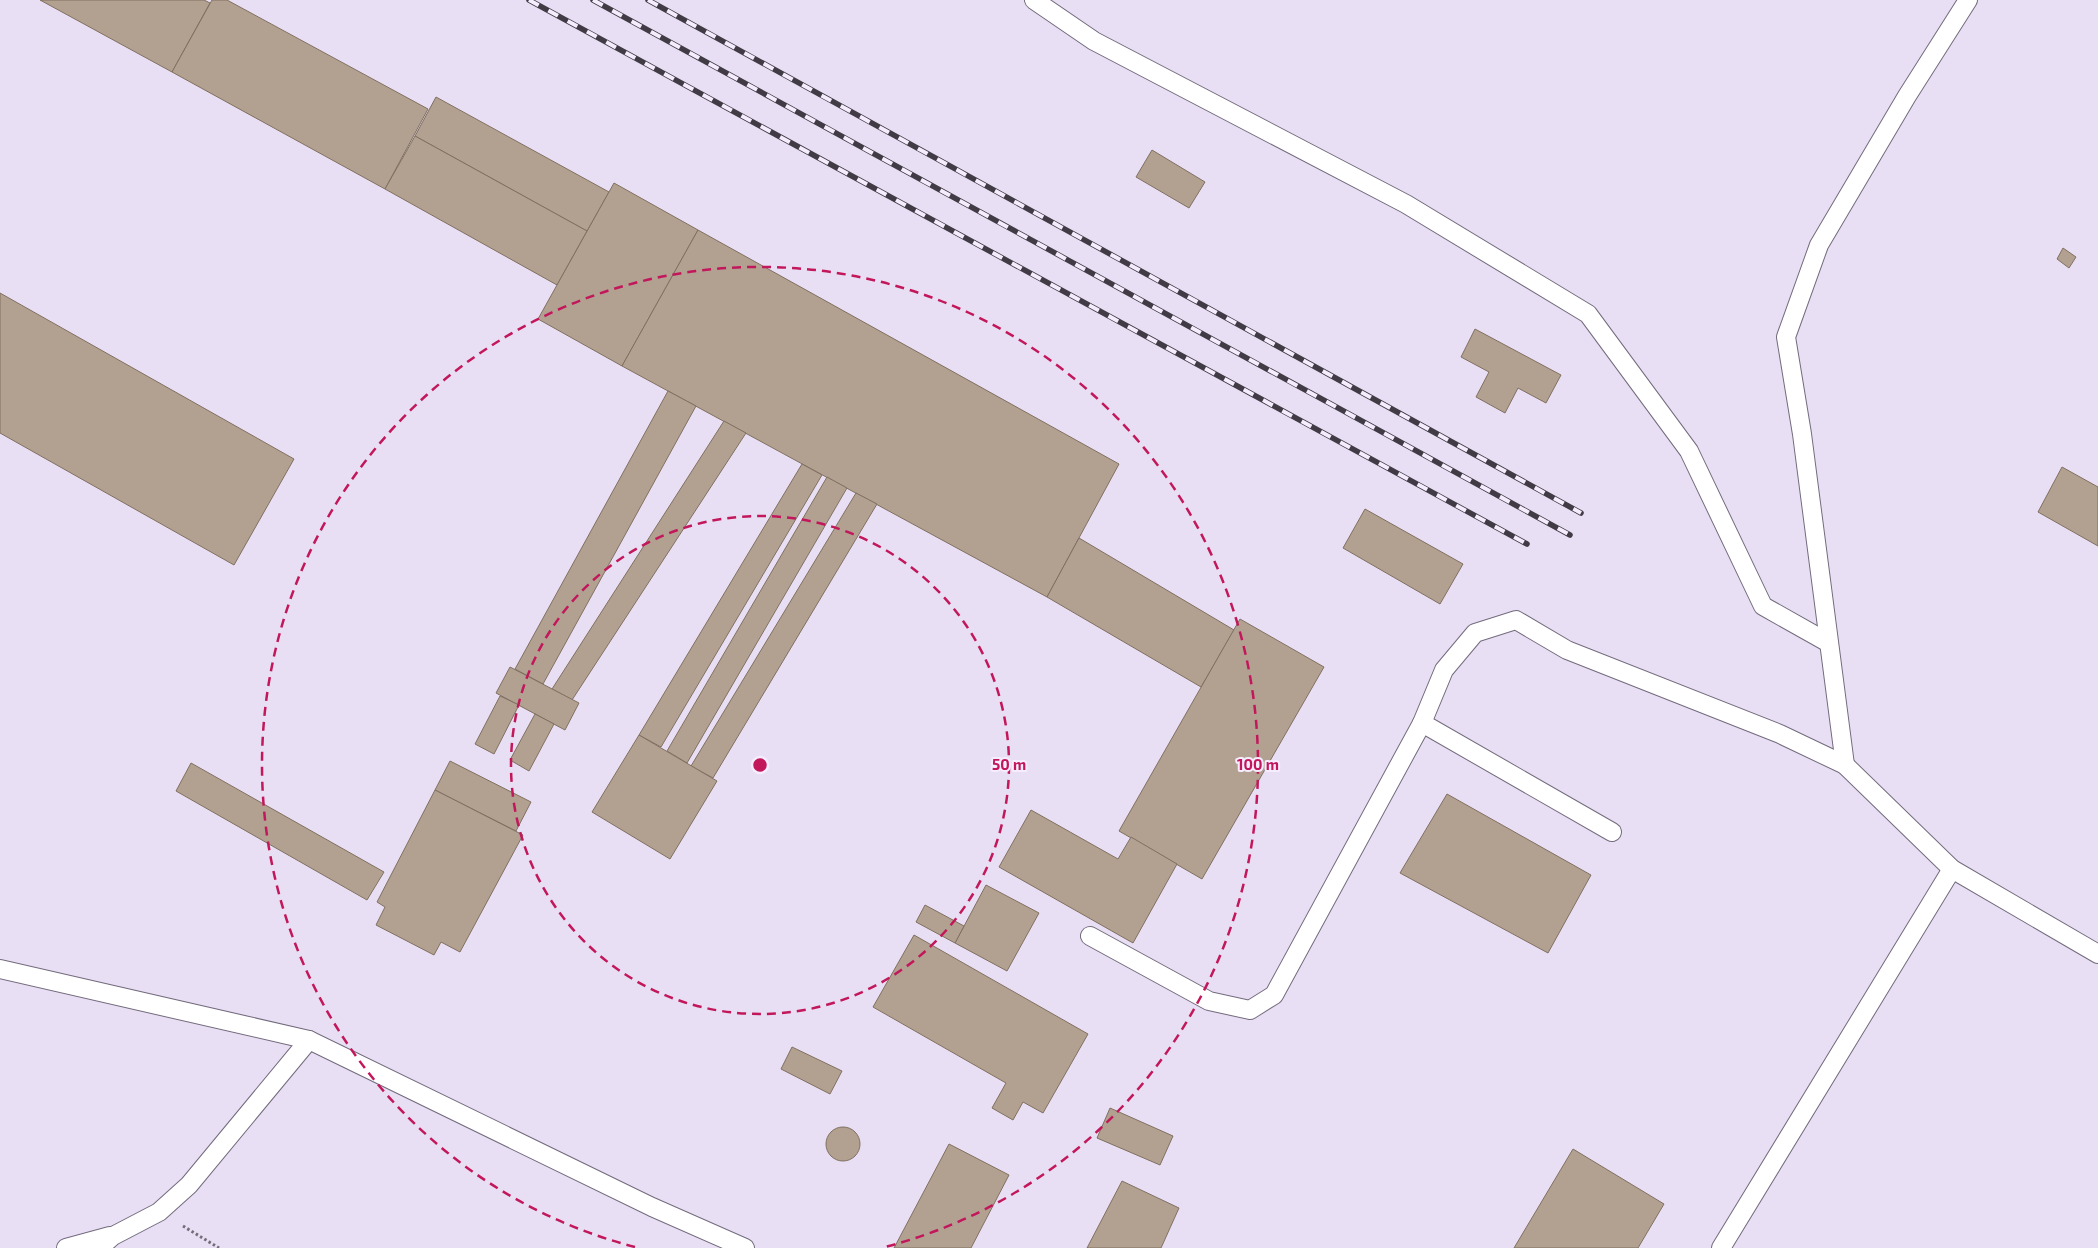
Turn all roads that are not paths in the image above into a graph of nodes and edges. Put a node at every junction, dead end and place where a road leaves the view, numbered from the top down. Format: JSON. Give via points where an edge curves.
{"nodes":[{"id":1,"x":1034,"y":0,"type":"edge"},
{"id":2,"x":1968,"y":0,"type":"edge"},
{"id":3,"x":1827,"y":642,"type":"junction"},
{"id":4,"x":1422,"y":723,"type":"junction"},
{"id":5,"x":1845,"y":765,"type":"junction"},
{"id":6,"x":1612,"y":832,"type":"dead end"},
{"id":7,"x":1952,"y":868,"type":"junction"},
{"id":8,"x":1090,"y":936,"type":"dead end"},
{"id":9,"x":2098,"y":954,"type":"edge"},
{"id":10,"x":0,"y":969,"type":"edge"},
{"id":11,"x":309,"y":1040,"type":"junction"},
{"id":12,"x":112,"y":1236,"type":"junction"},
{"id":13,"x":66,"y":1248,"type":"edge"},
{"id":14,"x":98,"y":1248,"type":"edge"},
{"id":15,"x":745,"y":1248,"type":"edge"},
{"id":16,"x":1721,"y":1248,"type":"edge"}],
"edges":[{"from":1,"to":3,"type":"lane","via":[[1094,41],[1406,204],[1588,314],[1689,451],[1764,606]]},
{"from":2,"to":3,"type":"lane","via":[[1819,245],[1786,337],[1802,434]]},
{"from":3,"to":5,"type":"lane"},
{"from":4,"to":5,"type":"lane","via":[[1444,670],[1475,633],[1516,620],[1567,650],[1780,734]]},
{"from":4,"to":6,"type":"lane"},
{"from":4,"to":8,"type":"lane","via":[[1274,995],[1250,1010],[1209,1001]]},
{"from":5,"to":7,"type":"lane"},
{"from":7,"to":9,"type":"lane"},
{"from":7,"to":16,"type":"lane"},
{"from":10,"to":11,"type":"lane"},
{"from":11,"to":12,"type":"lane","via":[[189,1185],[158,1212]]},
{"from":11,"to":15,"type":"lane","via":[[652,1207]]},
{"from":12,"to":13,"type":"lane"},
{"from":12,"to":14,"type":"lane"}]}
